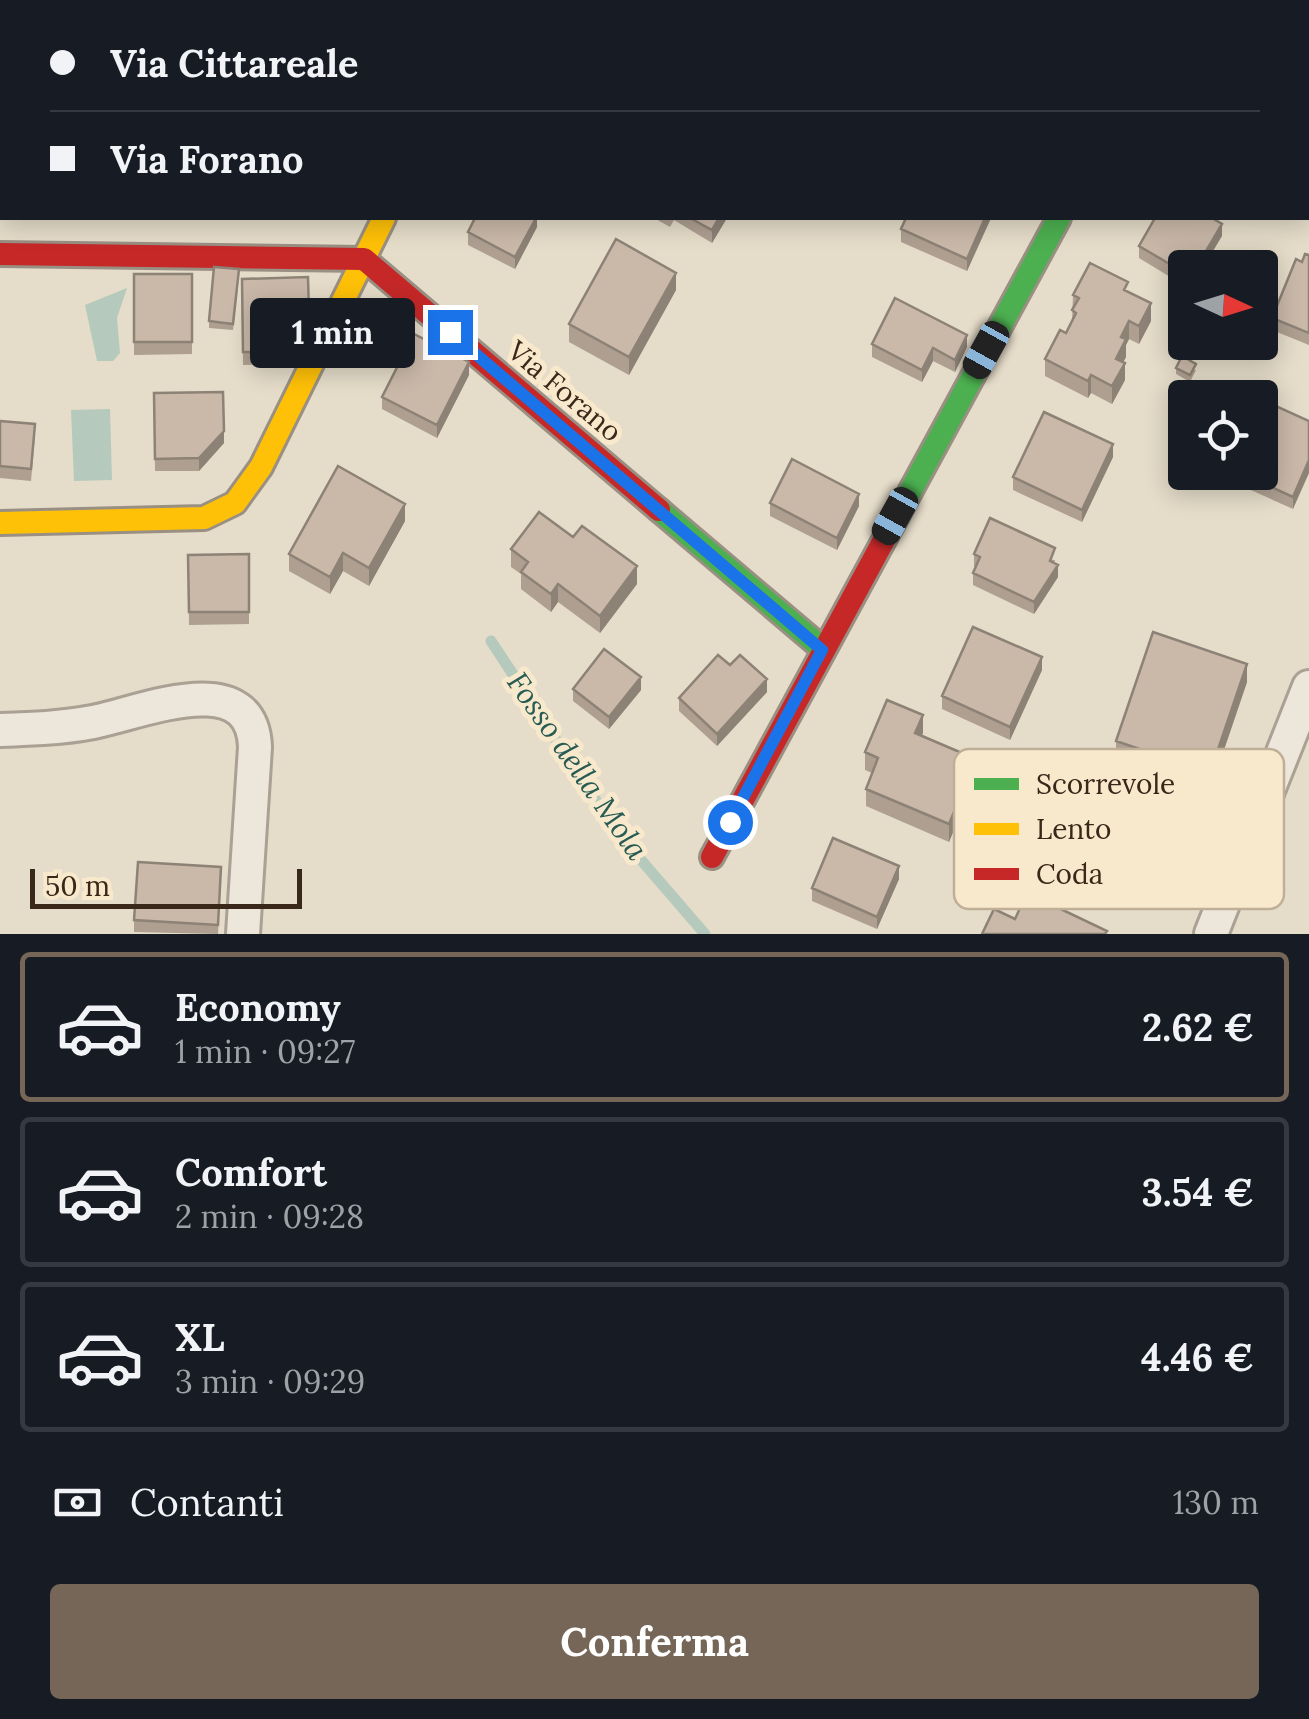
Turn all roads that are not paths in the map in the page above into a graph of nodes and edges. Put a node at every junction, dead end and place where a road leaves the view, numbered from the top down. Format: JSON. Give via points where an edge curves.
{"nodes":[{"id":1,"x":383,"y":220,"type":"edge"},
{"id":2,"x":1058,"y":220,"type":"edge"},
{"id":3,"x":0,"y":254,"type":"edge"},
{"id":4,"x":364,"y":259,"type":"junction"},
{"id":5,"x":0,"y":523,"type":"edge"},
{"id":6,"x":822,"y":650,"type":"junction"},
{"id":7,"x":1309,"y":687,"type":"edge"},
{"id":8,"x":0,"y":730,"type":"edge"},
{"id":9,"x":1284,"y":750,"type":"edge"},
{"id":10,"x":712,"y":856,"type":"dead end"},
{"id":11,"x":1221,"y":909,"type":"edge"},
{"id":12,"x":243,"y":934,"type":"edge"},
{"id":13,"x":1211,"y":934,"type":"edge"}],
"edges":[{"from":1,"to":4,"type":"street"},
{"from":2,"to":6,"type":"street"},
{"from":3,"to":4,"type":"street"},
{"from":4,"to":5,"type":"street","via":[[255,479],[235,503],[204,518]]},
{"from":4,"to":6,"type":"street","name":"Via Forano"},
{"from":6,"to":10,"type":"street"},
{"from":7,"to":9,"type":"street"},
{"from":8,"to":12,"type":"street","via":[[79,724],[202,699],[241,709],[255,747]]},
{"from":11,"to":13,"type":"street"}]}
